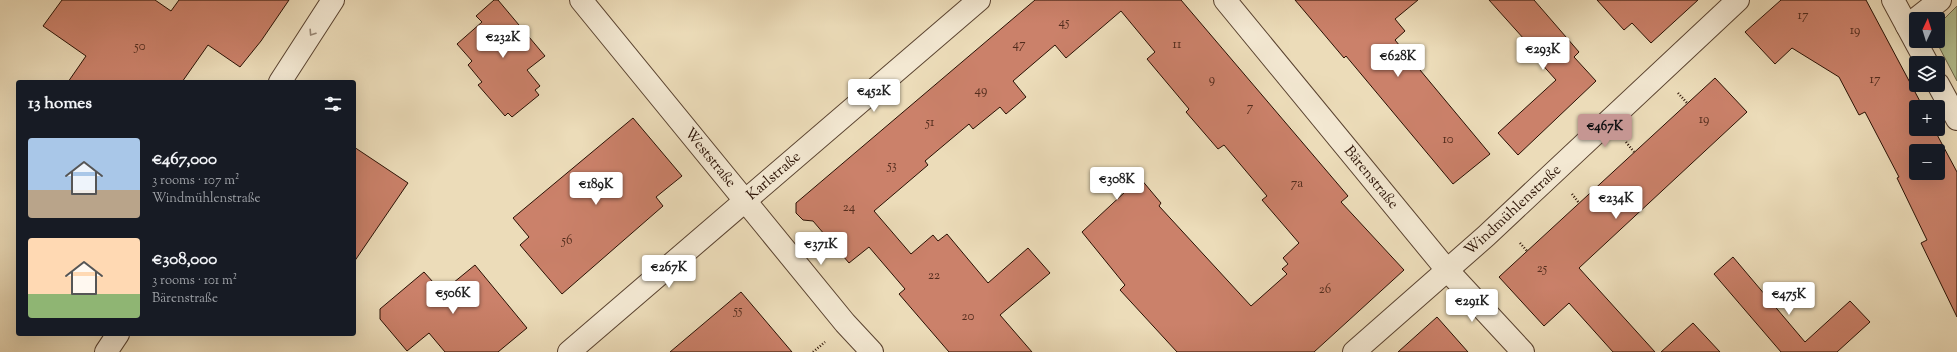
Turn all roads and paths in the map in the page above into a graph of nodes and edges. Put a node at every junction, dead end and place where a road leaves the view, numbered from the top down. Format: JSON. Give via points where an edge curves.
{"nodes":[{"id":1,"x":333,"y":0,"type":"edge"},
{"id":2,"x":581,"y":0,"type":"edge"},
{"id":3,"x":979,"y":0,"type":"edge"},
{"id":4,"x":1224,"y":0,"type":"edge"},
{"id":5,"x":1738,"y":0,"type":"edge"},
{"id":6,"x":1893,"y":0,"type":"edge"},
{"id":7,"x":1940,"y":0,"type":"edge"},
{"id":8,"x":1907,"y":26,"type":"junction"},
{"id":9,"x":1923,"y":56,"type":"edge"},
{"id":10,"x":281,"y":80,"type":"edge"},
{"id":11,"x":1675,"y":89,"type":"dead end"},
{"id":12,"x":1942,"y":92,"type":"edge"},
{"id":13,"x":1687,"y":103,"type":"dead end"},
{"id":14,"x":1957,"y":119,"type":"edge"},
{"id":15,"x":1622,"y":137,"type":"dead end"},
{"id":16,"x":1634,"y":152,"type":"dead end"},
{"id":17,"x":746,"y":200,"type":"junction"},
{"id":18,"x":1447,"y":270,"type":"junction"},
{"id":19,"x":117,"y":336,"type":"edge"},
{"id":20,"x":826,"y":340,"type":"dead end"},
{"id":21,"x":106,"y":352,"type":"edge"},
{"id":22,"x":569,"y":352,"type":"edge"},
{"id":23,"x":813,"y":352,"type":"edge"},
{"id":24,"x":872,"y":352,"type":"edge"},
{"id":25,"x":1354,"y":352,"type":"edge"},
{"id":26,"x":1523,"y":352,"type":"edge"}],
"edges":[{"from":1,"to":10,"type":"street","one_way":true},
{"from":2,"to":17,"type":"street","name":"Weststraße"},
{"from":3,"to":17,"type":"street","name":"Karlstraße"},
{"from":4,"to":18,"type":"street","name":"Bärenstraße"},
{"from":5,"to":18,"type":"street","name":"Windmühlenstraße"},
{"from":6,"to":8,"type":"street"},
{"from":7,"to":8,"type":"street"},
{"from":8,"to":9,"type":"street"},
{"from":11,"to":13,"type":"path"},
{"from":12,"to":14,"type":"street"},
{"from":15,"to":16,"type":"path"},
{"from":17,"to":22,"type":"street","name":"Karlstraße"},
{"from":17,"to":24,"type":"street","name":"Weststraße","via":[[845,323]]},
{"from":18,"to":25,"type":"street","name":"Windmühlenstraße"},
{"from":18,"to":26,"type":"street","name":"Bärenstraße"},
{"from":19,"to":21,"type":"street"},
{"from":20,"to":23,"type":"path"}]}
